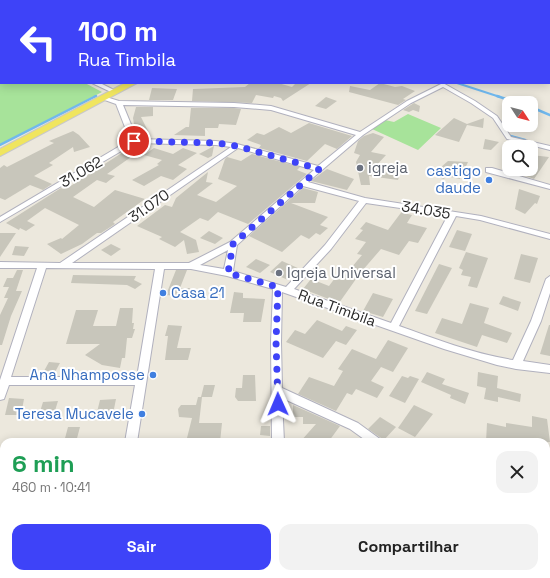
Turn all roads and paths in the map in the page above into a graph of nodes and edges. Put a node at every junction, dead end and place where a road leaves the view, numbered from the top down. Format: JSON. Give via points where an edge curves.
{"nodes":[{"id":1,"x":550,"y":39,"type":"edge"},
{"id":2,"x":550,"y":44,"type":"edge"},
{"id":3,"x":97,"y":84,"type":"edge"},
{"id":4,"x":130,"y":84,"type":"edge"},
{"id":5,"x":115,"y":92,"type":"junction"},
{"id":6,"x":104,"y":98,"type":"junction"},
{"id":7,"x":118,"y":103,"type":"junction"},
{"id":8,"x":361,"y":134,"type":"junction"},
{"id":9,"x":134,"y":141,"type":"junction"},
{"id":10,"x":237,"y":146,"type":"junction"},
{"id":11,"x":550,"y":148,"type":"edge"},
{"id":12,"x":0,"y":153,"type":"edge"},
{"id":13,"x":319,"y":169,"type":"junction"},
{"id":14,"x":490,"y":170,"type":"dead end"},
{"id":15,"x":302,"y":183,"type":"junction"},
{"id":16,"x":550,"y":187,"type":"edge"},
{"id":17,"x":364,"y":200,"type":"junction"},
{"id":18,"x":453,"y":214,"type":"junction"},
{"id":19,"x":0,"y":220,"type":"edge"},
{"id":20,"x":550,"y":237,"type":"edge"},
{"id":21,"x":233,"y":244,"type":"junction"},
{"id":22,"x":0,"y":265,"type":"edge"},
{"id":23,"x":61,"y":266,"type":"junction"},
{"id":24,"x":160,"y":266,"type":"junction"},
{"id":25,"x":190,"y":266,"type":"junction"},
{"id":26,"x":42,"y":267,"type":"junction"},
{"id":27,"x":228,"y":273,"type":"junction"},
{"id":28,"x":550,"y":279,"type":"edge"},
{"id":29,"x":283,"y":288,"type":"junction"},
{"id":30,"x":393,"y":328,"type":"junction"},
{"id":31,"x":516,"y":365,"type":"junction"},
{"id":32,"x":4,"y":368,"type":"edge"},
{"id":33,"x":550,"y":369,"type":"edge"},
{"id":34,"x":5,"y":381,"type":"junction"},
{"id":35,"x":142,"y":381,"type":"junction"},
{"id":36,"x":278,"y":391,"type":"junction"},
{"id":37,"x":0,"y":396,"type":"edge"},
{"id":38,"x":132,"y":438,"type":"edge"},
{"id":39,"x":278,"y":438,"type":"edge"},
{"id":40,"x":370,"y":438,"type":"edge"}],
"edges":[{"from":1,"to":2,"type":"street"},
{"from":3,"to":5,"type":"street"},
{"from":4,"to":5,"type":"main road"},
{"from":5,"to":6,"type":"main road"},
{"from":6,"to":7,"type":"street"},
{"from":6,"to":12,"type":"main road"},
{"from":7,"to":8,"type":"street","via":[[271,108]]},
{"from":7,"to":9,"type":"street"},
{"from":8,"to":11,"type":"street","via":[[409,102],[443,85],[495,117],[509,138]]},
{"from":8,"to":13,"type":"street"},
{"from":9,"to":10,"type":"street"},
{"from":9,"to":19,"type":"street","name":"31.062"},
{"from":10,"to":13,"type":"street"},
{"from":10,"to":23,"type":"street","name":"31.070"},
{"from":13,"to":15,"type":"street"},
{"from":14,"to":16,"type":"street"},
{"from":15,"to":17,"type":"street","name":"34.035"},
{"from":15,"to":21,"type":"street"},
{"from":17,"to":18,"type":"street","name":"34.035"},
{"from":17,"to":29,"type":"street","via":[[313,264]]},
{"from":18,"to":20,"type":"street","name":"34.035","via":[[504,223]]},
{"from":18,"to":30,"type":"street"},
{"from":21,"to":25,"type":"street"},
{"from":21,"to":27,"type":"street"},
{"from":22,"to":26,"type":"street","name":"Rua Timbila"},
{"from":23,"to":24,"type":"street","name":"Rua Timbila"},
{"from":23,"to":26,"type":"street","name":"Rua Timbila"},
{"from":24,"to":25,"type":"street","name":"Rua Timbila"},
{"from":24,"to":35,"type":"street"},
{"from":25,"to":27,"type":"street","name":"Rua Timbila"},
{"from":26,"to":32,"type":"street"},
{"from":27,"to":29,"type":"street","name":"Rua Timbila"},
{"from":28,"to":31,"type":"street","via":[[536,321]]},
{"from":29,"to":30,"type":"street","name":"Rua Timbila"},
{"from":29,"to":36,"type":"street","via":[[276,342]]},
{"from":30,"to":31,"type":"street","name":"Rua Timbila","via":[[447,347]]},
{"from":31,"to":33,"type":"street","name":"Rua Timbila"},
{"from":32,"to":34,"type":"street"},
{"from":34,"to":35,"type":"street"},
{"from":34,"to":37,"type":"street"},
{"from":35,"to":38,"type":"street"},
{"from":36,"to":39,"type":"street"},
{"from":36,"to":40,"type":"street","via":[[354,426]]}]}
